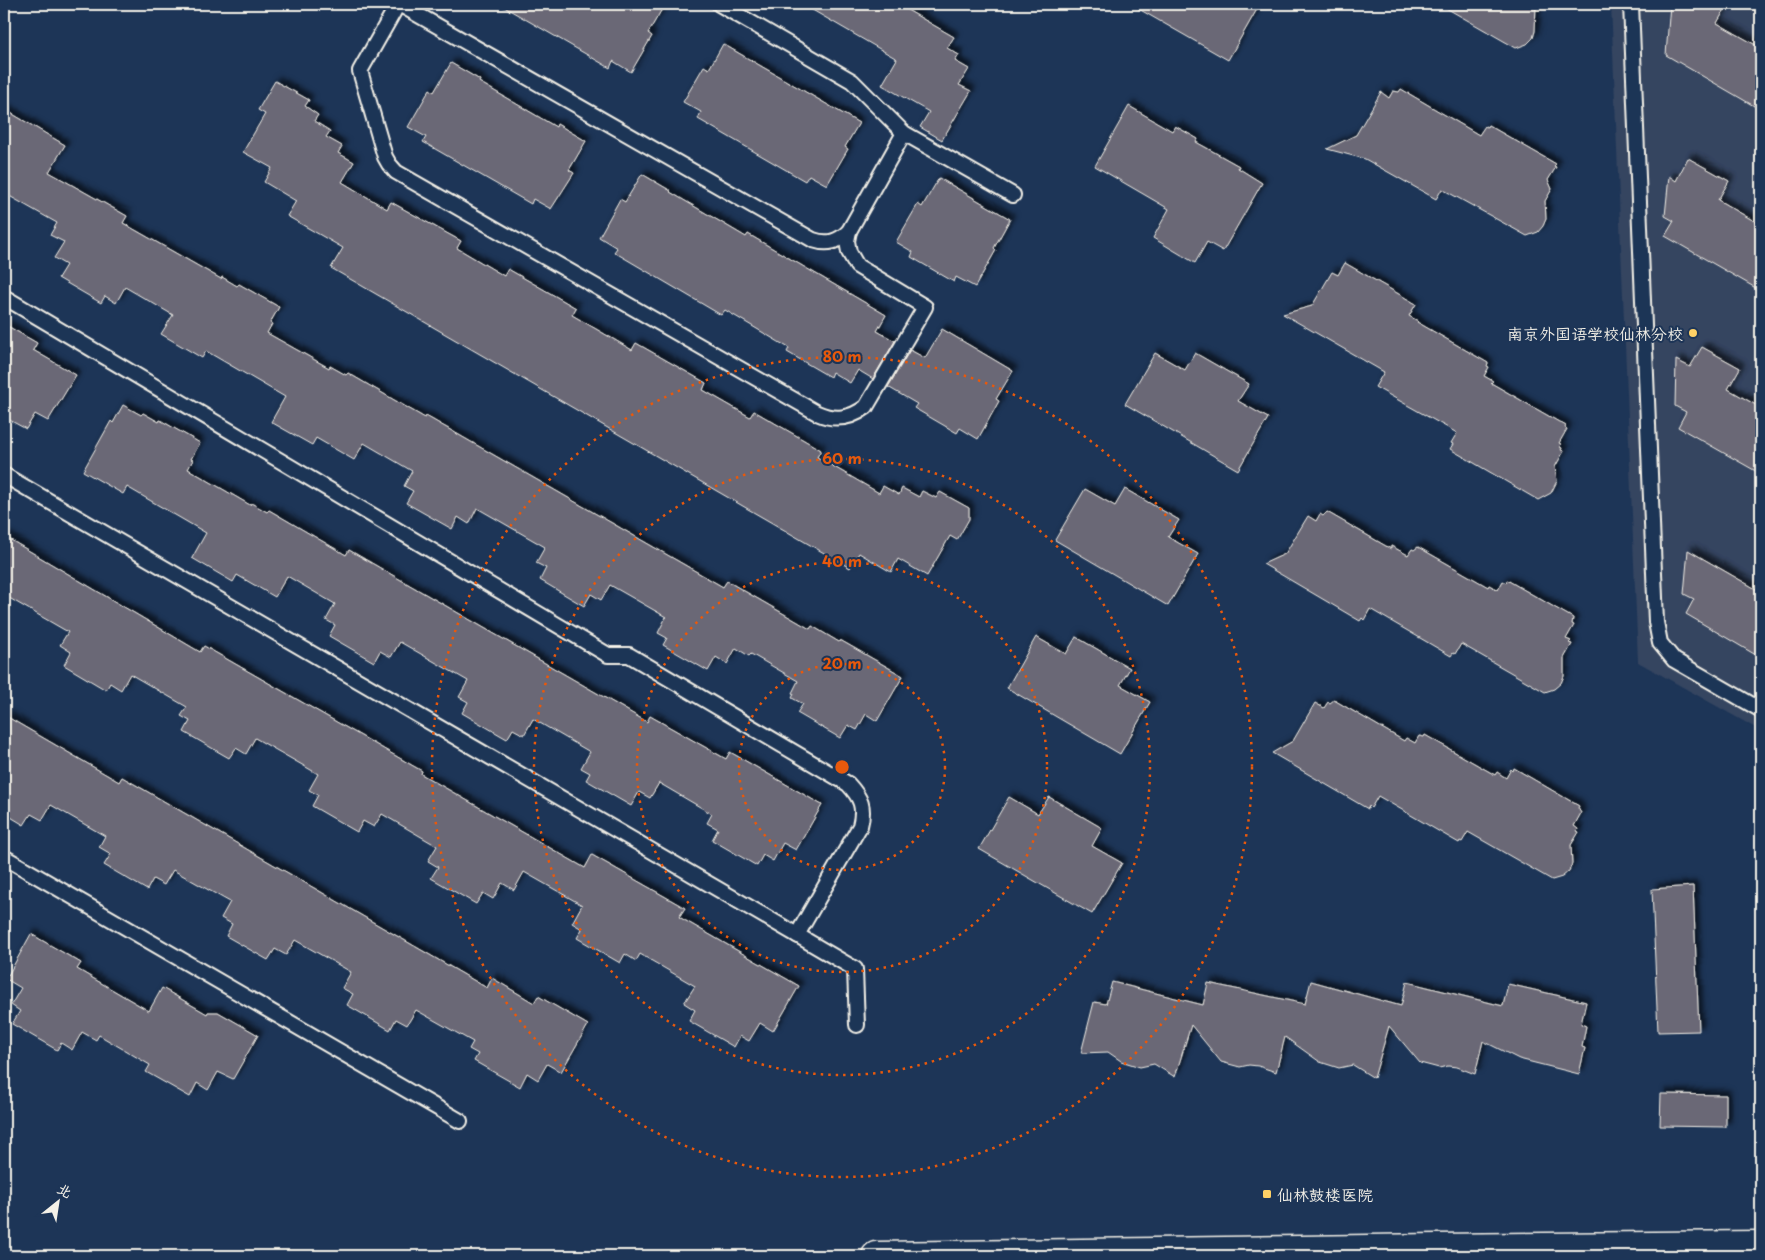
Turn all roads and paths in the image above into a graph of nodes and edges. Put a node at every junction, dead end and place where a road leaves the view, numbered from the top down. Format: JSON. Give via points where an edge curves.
{"nodes":[{"id":1,"x":398,"y":4,"type":"edge"},
{"id":2,"x":719,"y":4,"type":"edge"},
{"id":3,"x":1631,"y":4,"type":"edge"},
{"id":4,"x":904,"y":133,"type":"junction"},
{"id":5,"x":1013,"y":195,"type":"dead end"},
{"id":6,"x":850,"y":231,"type":"junction"},
{"id":7,"x":4,"y":297,"type":"edge"},
{"id":8,"x":4,"y":475,"type":"edge"},
{"id":9,"x":1761,"y":710,"type":"edge"},
{"id":10,"x":4,"y":857,"type":"edge"},
{"id":11,"x":797,"y":935,"type":"junction"},
{"id":12,"x":857,"y":1025,"type":"dead end"},
{"id":13,"x":460,"y":1120,"type":"dead end"},
{"id":14,"x":1761,"y":1245,"type":"edge"},
{"id":15,"x":876,"y":1256,"type":"edge"}],
"edges":[{"from":1,"to":6,"type":"lane","via":[[813,240],[823,244],[834,242]]},
{"from":1,"to":6,"type":"lane","via":[[360,71],[385,157],[396,172],[817,413],[838,419],[858,414],[866,408],[925,306],[857,266],[849,252],[847,241]]},
{"from":2,"to":4,"type":"lane","via":[[852,81]]},
{"from":3,"to":9,"type":"lane","via":[[1656,622],[1660,643],[1674,660]]},
{"from":4,"to":5,"type":"lane"},
{"from":4,"to":6,"type":"lane"},
{"from":7,"to":11,"type":"lane","via":[[608,655],[629,655],[848,784],[862,804],[860,826]]},
{"from":8,"to":11,"type":"lane"},
{"from":10,"to":13,"type":"lane"},
{"from":11,"to":12,"type":"lane","via":[[855,969]]},
{"from":14,"to":15,"type":"main road"}]}
